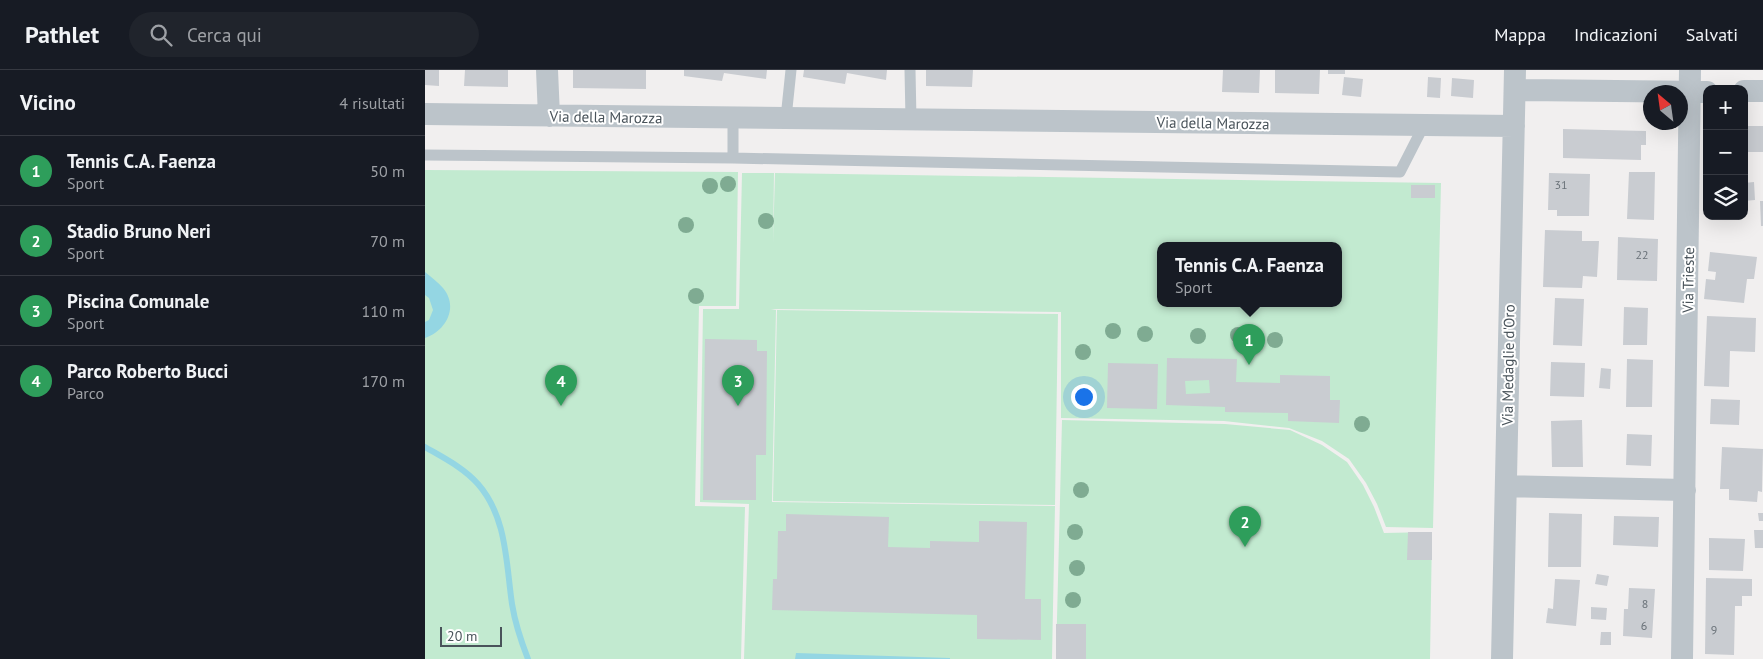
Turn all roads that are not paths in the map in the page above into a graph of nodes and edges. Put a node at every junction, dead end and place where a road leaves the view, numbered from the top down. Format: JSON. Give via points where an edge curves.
{"nodes":[{"id":1,"x":547,"y":70,"type":"edge"},
{"id":2,"x":791,"y":70,"type":"edge"},
{"id":3,"x":910,"y":70,"type":"edge"},
{"id":4,"x":1690,"y":70,"type":"edge"},
{"id":5,"x":1515,"y":80,"type":"edge"},
{"id":6,"x":1763,"y":91,"type":"edge"},
{"id":7,"x":1698,"y":92,"type":"edge"},
{"id":8,"x":1748,"y":92,"type":"edge"},
{"id":9,"x":425,"y":114,"type":"edge"},
{"id":10,"x":549,"y":116,"type":"junction"},
{"id":11,"x":786,"y":118,"type":"junction"},
{"id":12,"x":733,"y":119,"type":"junction"},
{"id":13,"x":911,"y":120,"type":"junction"},
{"id":14,"x":1424,"y":126,"type":"junction"},
{"id":15,"x":1514,"y":126,"type":"junction"},
{"id":16,"x":425,"y":156,"type":"edge"},
{"id":17,"x":733,"y":158,"type":"junction"},
{"id":18,"x":1506,"y":486,"type":"junction"},
{"id":19,"x":1685,"y":490,"type":"junction"},
{"id":20,"x":1502,"y":659,"type":"edge"},
{"id":21,"x":1682,"y":659,"type":"edge"}],
"edges":[{"from":1,"to":10,"type":"street"},
{"from":2,"to":11,"type":"lane"},
{"from":3,"to":13,"type":"lane"},
{"from":4,"to":7,"type":"street","name":"Via Trieste"},
{"from":5,"to":7,"type":"street"},
{"from":5,"to":15,"type":"street","name":"Via Medaglie d'Oro"},
{"from":6,"to":8,"type":"street"},
{"from":7,"to":19,"type":"street","name":"Via Trieste"},
{"from":9,"to":10,"type":"street","name":"Via della Marozza"},
{"from":10,"to":12,"type":"street","name":"Via della Marozza"},
{"from":11,"to":12,"type":"street","name":"Via della Marozza"},
{"from":11,"to":13,"type":"street","name":"Via della Marozza"},
{"from":12,"to":17,"type":"lane"},
{"from":13,"to":14,"type":"street","name":"Via della Marozza"},
{"from":14,"to":15,"type":"street","name":"Via della Marozza"},
{"from":14,"to":17,"type":"lane","via":[[1400,172]]},
{"from":15,"to":18,"type":"street","name":"Via Medaglie d'Oro"},
{"from":16,"to":17,"type":"lane"},
{"from":18,"to":19,"type":"street"},
{"from":18,"to":20,"type":"street","name":"Via Medaglie d'Oro"},
{"from":19,"to":21,"type":"street","name":"Via Trieste"}]}
